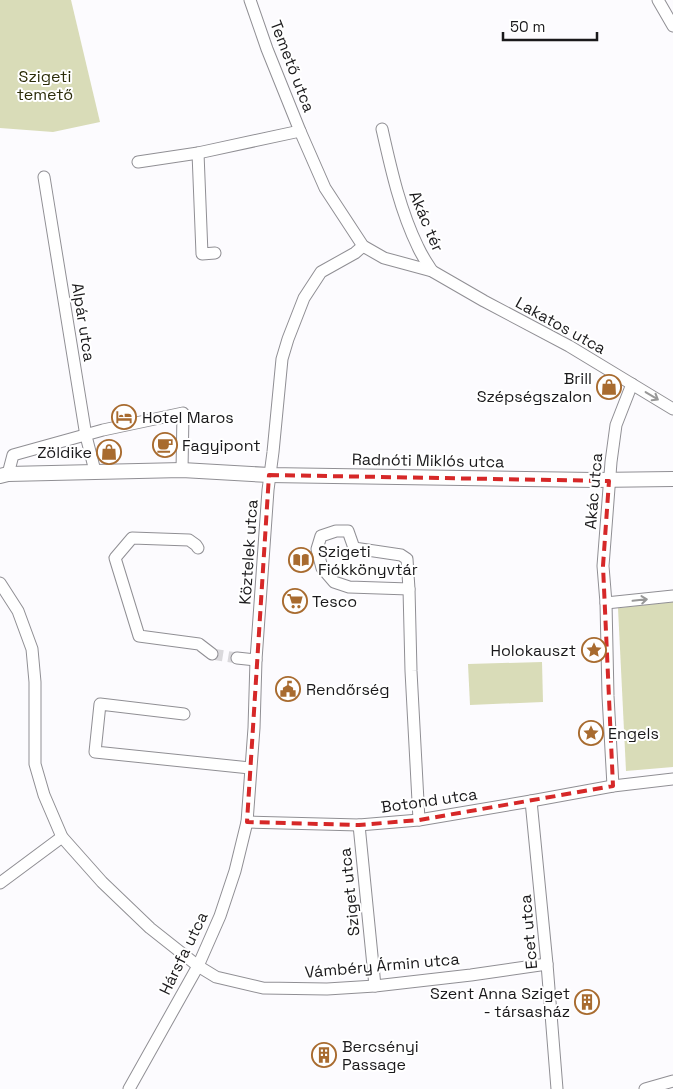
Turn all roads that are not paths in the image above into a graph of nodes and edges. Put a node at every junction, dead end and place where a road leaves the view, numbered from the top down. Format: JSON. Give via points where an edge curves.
{"nodes":[{"id":1,"x":250,"y":0,"type":"edge"},
{"id":2,"x":658,"y":0,"type":"edge"},
{"id":3,"x":673,"y":26,"type":"edge"},
{"id":4,"x":382,"y":129,"type":"dead end"},
{"id":5,"x":300,"y":131,"type":"junction"},
{"id":6,"x":198,"y":153,"type":"junction"},
{"id":7,"x":138,"y":162,"type":"dead end"},
{"id":8,"x":44,"y":178,"type":"dead end"},
{"id":9,"x":363,"y":246,"type":"junction"},
{"id":10,"x":215,"y":253,"type":"dead end"},
{"id":11,"x":432,"y":271,"type":"junction"},
{"id":12,"x":632,"y":384,"type":"junction"},
{"id":13,"x":673,"y":408,"type":"edge"},
{"id":14,"x":86,"y":436,"type":"junction"},
{"id":15,"x":182,"y":470,"type":"junction"},
{"id":16,"x":95,"y":471,"type":"junction"},
{"id":17,"x":4,"y":475,"type":"edge"},
{"id":18,"x":269,"y":475,"type":"junction"},
{"id":19,"x":673,"y":479,"type":"edge"},
{"id":20,"x":609,"y":481,"type":"junction"},
{"id":21,"x":198,"y":548,"type":"dead end"},
{"id":22,"x":0,"y":583,"type":"edge"},
{"id":23,"x":409,"y":589,"type":"junction"},
{"id":24,"x":673,"y":596,"type":"edge"},
{"id":25,"x":606,"y":603,"type":"junction"},
{"id":26,"x":212,"y":654,"type":"tunnel mouth"},
{"id":27,"x":237,"y":658,"type":"tunnel mouth"},
{"id":28,"x":256,"y":660,"type":"junction"},
{"id":29,"x":184,"y":714,"type":"dead end"},
{"id":30,"x":250,"y":768,"type":"junction"},
{"id":31,"x":673,"y":779,"type":"edge"},
{"id":32,"x":614,"y":786,"type":"junction"},
{"id":33,"x":531,"y":801,"type":"junction"},
{"id":34,"x":419,"y":820,"type":"junction"},
{"id":35,"x":247,"y":822,"type":"junction"},
{"id":36,"x":359,"y":825,"type":"junction"},
{"id":37,"x":62,"y":837,"type":"junction"},
{"id":38,"x":0,"y":883,"type":"edge"},
{"id":39,"x":547,"y":964,"type":"junction"},
{"id":40,"x":198,"y":966,"type":"junction"},
{"id":41,"x":375,"y":986,"type":"junction"},
{"id":42,"x":673,"y":1081,"type":"edge"},
{"id":43,"x":129,"y":1089,"type":"edge"},
{"id":44,"x":557,"y":1089,"type":"edge"},
{"id":45,"x":645,"y":1089,"type":"edge"}],
"edges":[{"from":1,"to":5,"type":"street","name":"Temető utca"},
{"from":2,"to":3,"type":"street"},
{"from":4,"to":11,"type":"street","name":"Akác tér","via":[[407,222]]},
{"from":5,"to":6,"type":"street","name":"Temető utca"},
{"from":5,"to":9,"type":"street","name":"Akác tér","via":[[325,188]]},
{"from":6,"to":7,"type":"street","name":"Temető utca"},
{"from":6,"to":10,"type":"street","via":[[202,254]]},
{"from":8,"to":14,"type":"street","name":"Alpár utca"},
{"from":9,"to":11,"type":"street","name":"Akác tér","via":[[384,258]]},
{"from":9,"to":18,"type":"street","name":"Köztelek utca","via":[[321,272],[304,298],[282,359]]},
{"from":11,"to":12,"type":"street","name":"Lakatos utca"},
{"from":12,"to":13,"type":"street","name":"Lakatos utca","one_way":true},
{"from":12,"to":20,"type":"street","name":"Akác utca","via":[[616,425]]},
{"from":14,"to":15,"type":"street","name":"Radnóti Miklós utca","via":[[183,413]]},
{"from":14,"to":16,"type":"street","name":"Alpár utca"},
{"from":14,"to":17,"type":"street","name":"Radnóti Miklós utca","via":[[13,455]]},
{"from":15,"to":16,"type":"street","name":"Radnóti Miklós utca"},
{"from":15,"to":18,"type":"street","name":"Radnóti Miklós utca"},
{"from":16,"to":17,"type":"street","name":"Radnóti Miklós utca"},
{"from":18,"to":20,"type":"street","name":"Radnóti Miklós utca"},
{"from":18,"to":28,"type":"street","name":"Köztelek utca"},
{"from":19,"to":20,"type":"street","name":"Radnóti Miklós utca"},
{"from":20,"to":25,"type":"street","name":"Akác utca","via":[[603,566]]},
{"from":21,"to":26,"type":"street","via":[[189,540],[132,538],[114,558],[139,636],[199,644]]},
{"from":22,"to":37,"type":"street","name":"Vámbéry Ármin utca","via":[[18,611],[32,649],[35,764]]},
{"from":23,"to":23,"type":"street","via":[[407,559],[401,555],[354,548],[348,531],[321,536],[318,550],[322,568],[334,582],[349,587]]},
{"from":23,"to":34,"type":"street"},
{"from":25,"to":24,"type":"street","one_way":true},
{"from":25,"to":32,"type":"street","name":"Akác utca"},
{"from":27,"to":28,"type":"street"},
{"from":28,"to":30,"type":"street","name":"Köztelek utca"},
{"from":29,"to":30,"type":"street","via":[[100,704],[95,752]]},
{"from":30,"to":35,"type":"street","name":"Köztelek utca"},
{"from":31,"to":32,"type":"street","name":"Botond utca"},
{"from":32,"to":33,"type":"street","name":"Botond utca"},
{"from":33,"to":34,"type":"street","name":"Botond utca"},
{"from":33,"to":39,"type":"street","name":"Ecet utca"},
{"from":34,"to":36,"type":"street","name":"Botond utca"},
{"from":35,"to":36,"type":"street","name":"Botond utca"},
{"from":35,"to":40,"type":"street","name":"Hársfa utca","via":[[220,916]]},
{"from":36,"to":41,"type":"street","name":"Sziget utca"},
{"from":37,"to":38,"type":"street"},
{"from":37,"to":40,"type":"street","name":"Vámbéry Ármin utca","via":[[102,882],[150,928]]},
{"from":39,"to":41,"type":"street","name":"Vámbéry Ármin utca"},
{"from":39,"to":44,"type":"street","name":"Ecet utca"},
{"from":40,"to":41,"type":"street","name":"Vámbéry Ármin utca","via":[[216,977],[263,988]]},
{"from":40,"to":43,"type":"street","name":"Hársfa utca"},
{"from":42,"to":45,"type":"street"}]}
